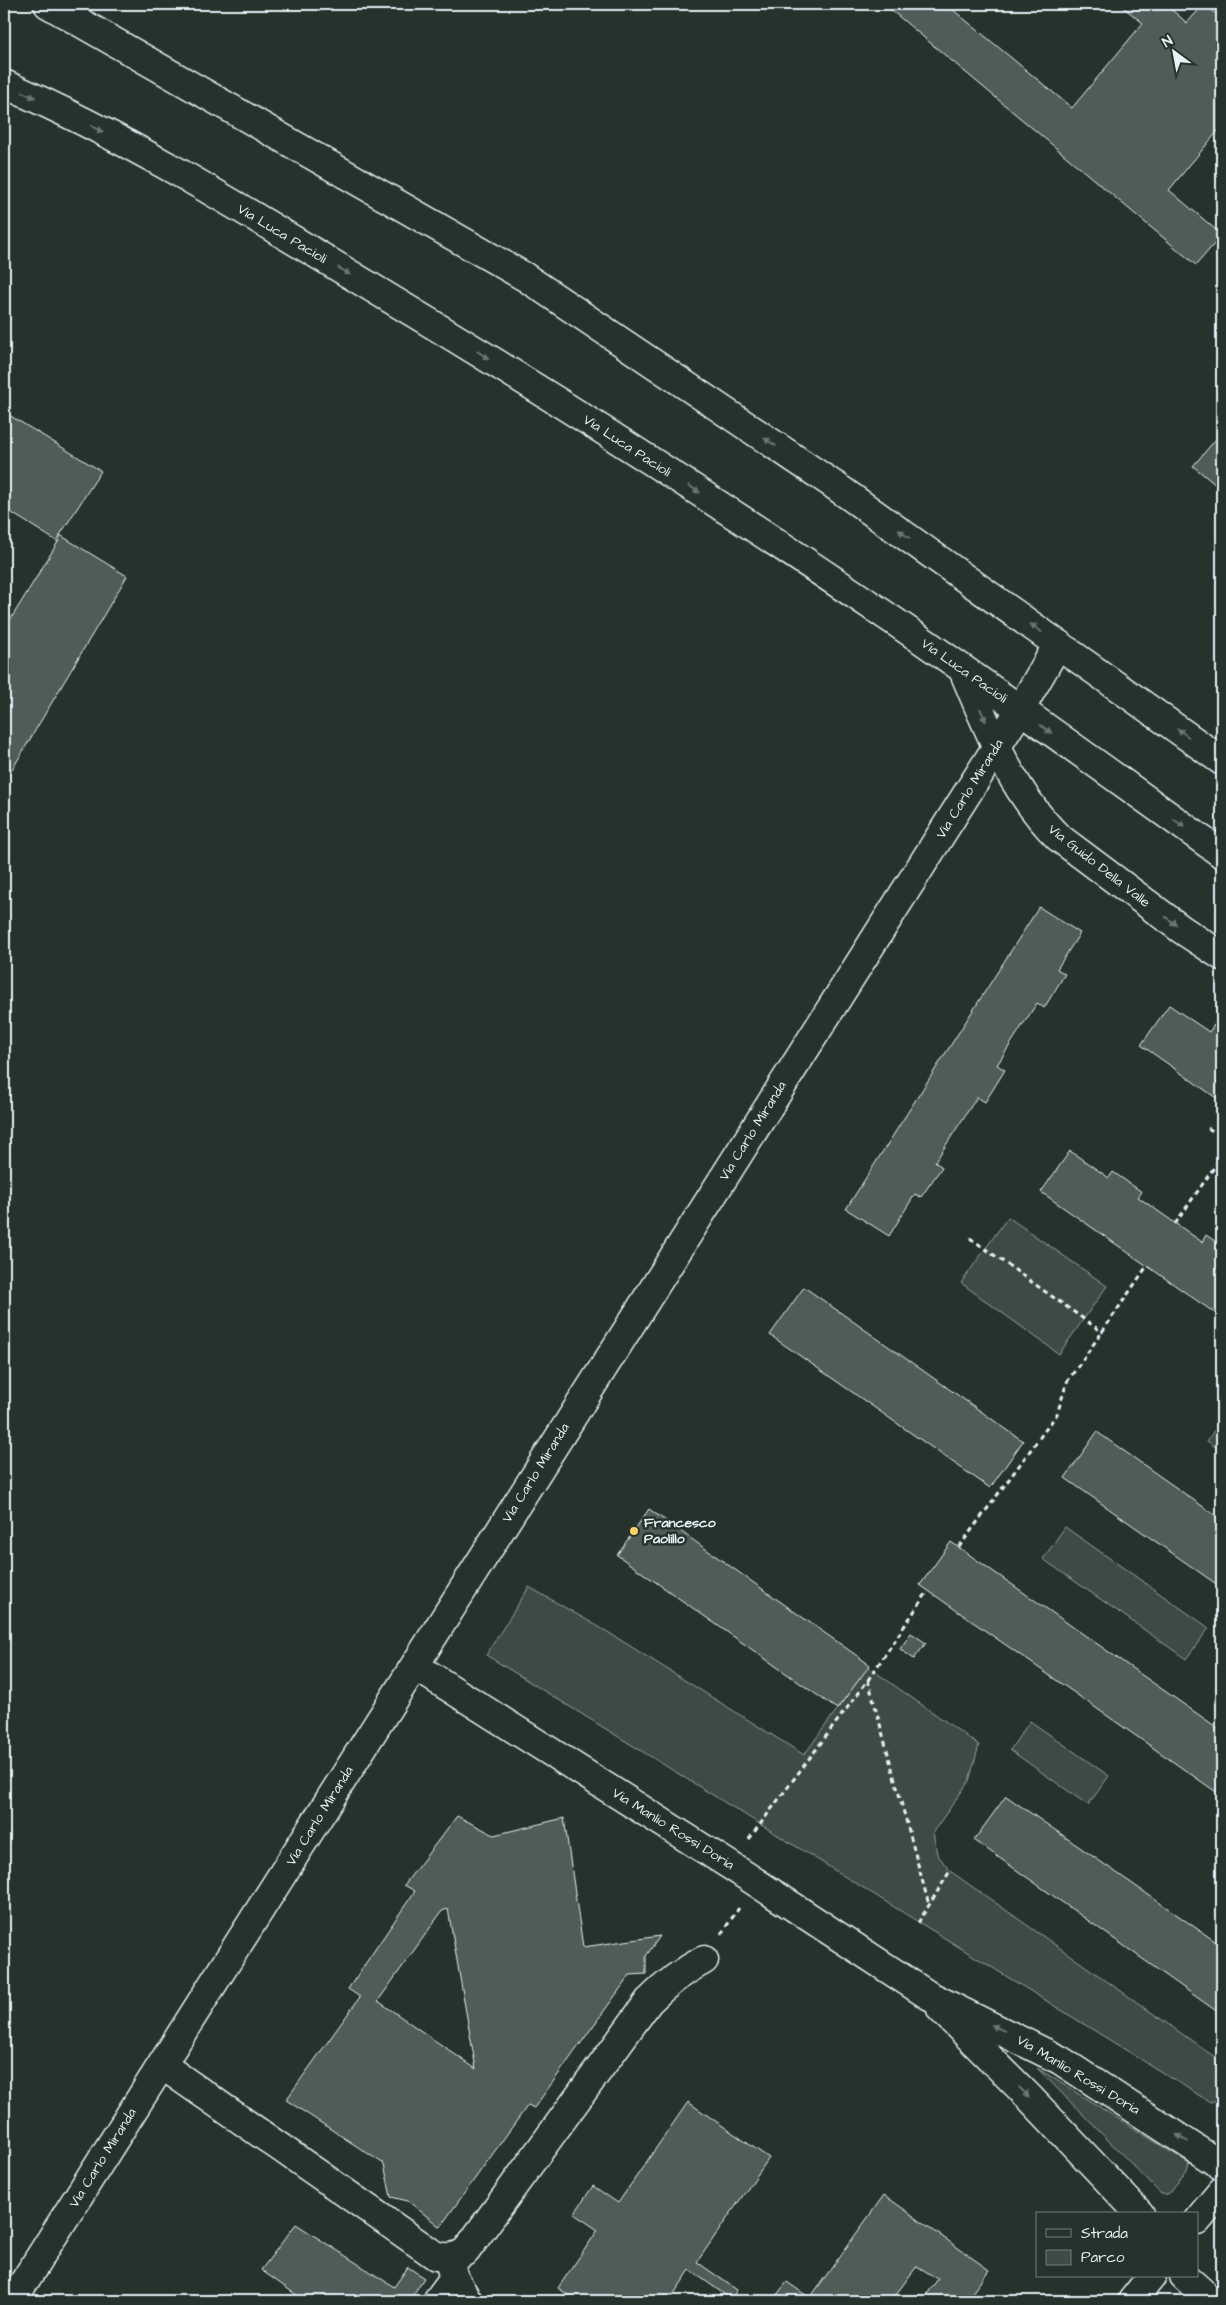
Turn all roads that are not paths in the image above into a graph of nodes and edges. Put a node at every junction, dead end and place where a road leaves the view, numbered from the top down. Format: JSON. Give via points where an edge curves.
{"nodes":[{"id":1,"x":48,"y":4,"type":"edge"},
{"id":2,"x":4,"y":84,"type":"edge"},
{"id":3,"x":1058,"y":644,"type":"junction"},
{"id":4,"x":964,"y":670,"type":"junction"},
{"id":5,"x":1020,"y":710,"type":"junction"},
{"id":6,"x":996,"y":747,"type":"junction"},
{"id":7,"x":1222,"y":761,"type":"edge"},
{"id":8,"x":1222,"y":854,"type":"edge"},
{"id":9,"x":1222,"y":956,"type":"edge"},
{"id":10,"x":415,"y":1666,"type":"junction"},
{"id":11,"x":704,"y":1960,"type":"road end"},
{"id":12,"x":928,"y":1995,"type":"junction"},
{"id":13,"x":162,"y":2065,"type":"junction"},
{"id":14,"x":1222,"y":2166,"type":"edge"},
{"id":15,"x":1222,"y":2191,"type":"edge"},
{"id":16,"x":1139,"y":2212,"type":"edge"},
{"id":17,"x":1198,"y":2220,"type":"edge"},
{"id":18,"x":451,"y":2268,"type":"junction"},
{"id":19,"x":1150,"y":2278,"type":"edge"},
{"id":20,"x":1186,"y":2278,"type":"edge"},
{"id":21,"x":12,"y":2301,"type":"edge"},
{"id":22,"x":437,"y":2301,"type":"edge"},
{"id":23,"x":468,"y":2301,"type":"edge"},
{"id":24,"x":1132,"y":2301,"type":"edge"},
{"id":25,"x":1212,"y":2301,"type":"edge"}],
"edges":[{"from":3,"to":1,"type":"street","one_way":true,"via":[[834,485],[526,277]]},
{"from":2,"to":4,"type":"street","name":"Via Luca Pacioli","one_way":true,"via":[[54,106],[209,189],[444,331],[740,518]]},
{"from":3,"to":5,"type":"street","name":"Via Carlo Miranda"},
{"from":7,"to":3,"type":"street","one_way":true},
{"from":4,"to":5,"type":"street","name":"Via Luca Pacioli"},
{"from":4,"to":6,"type":"street","name":"Via Guido Della Valle","one_way":true},
{"from":5,"to":6,"type":"street","name":"Via Carlo Miranda"},
{"from":5,"to":8,"type":"street","name":"Via Luca Pacioli","one_way":true},
{"from":6,"to":9,"type":"street","name":"Via Guido Della Valle","one_way":true,"via":[[1042,822],[1058,837]]},
{"from":6,"to":10,"type":"street","name":"Via Carlo Miranda"},
{"from":10,"to":12,"type":"street","name":"Via Manlio Rossi Doria"},
{"from":10,"to":13,"type":"street","name":"Via Carlo Miranda"},
{"from":11,"to":18,"type":"street","via":[[686,1969],[649,2001]]},
{"from":14,"to":12,"type":"street","name":"Via Manlio Rossi Doria","one_way":true,"via":[[1060,2060]]},
{"from":12,"to":16,"type":"street","name":"Via Manlio Rossi Doria","one_way":true},
{"from":13,"to":18,"type":"street"},
{"from":13,"to":21,"type":"street","name":"Via Carlo Miranda"},
{"from":15,"to":17,"type":"street"},
{"from":18,"to":22,"type":"street"},
{"from":18,"to":23,"type":"street"},
{"from":19,"to":24,"type":"street"},
{"from":20,"to":25,"type":"street"}]}
